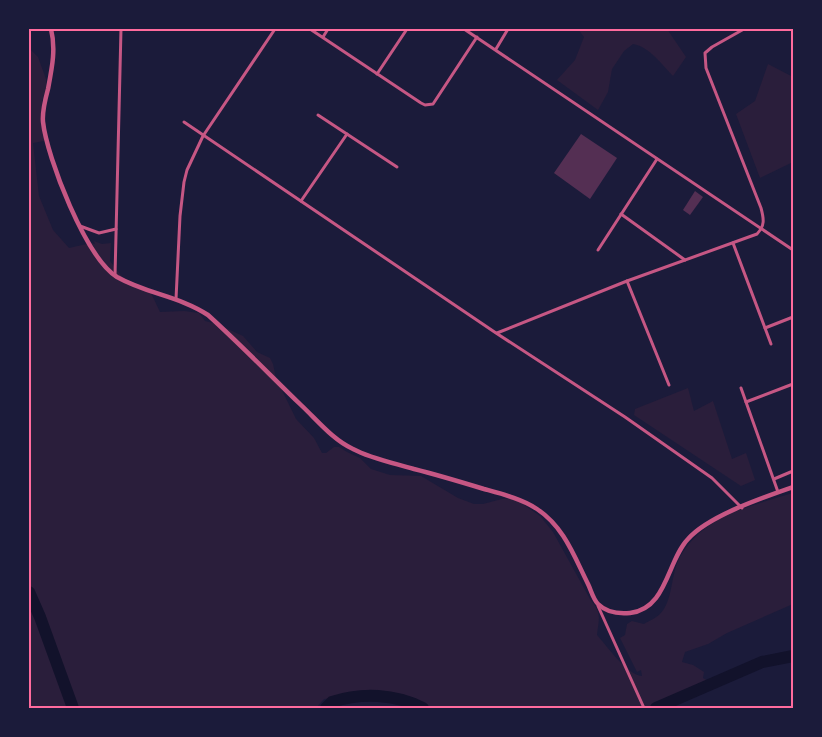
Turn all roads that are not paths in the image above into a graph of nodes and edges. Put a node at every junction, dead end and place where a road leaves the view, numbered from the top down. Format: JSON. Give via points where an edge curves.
{"nodes":[{"id":1,"x":51,"y":29,"type":"edge"},
{"id":2,"x":120,"y":29,"type":"edge"},
{"id":3,"x":276,"y":29,"type":"edge"},
{"id":4,"x":310,"y":29,"type":"edge"},
{"id":5,"x":328,"y":29,"type":"edge"},
{"id":6,"x":407,"y":29,"type":"edge"},
{"id":7,"x":464,"y":29,"type":"edge"},
{"id":8,"x":508,"y":29,"type":"edge"},
{"id":9,"x":744,"y":29,"type":"edge"},
{"id":10,"x":322,"y":37,"type":"junction"},
{"id":11,"x":477,"y":37,"type":"junction"},
{"id":12,"x":496,"y":48,"type":"junction"},
{"id":13,"x":377,"y":74,"type":"junction"},
{"id":14,"x":318,"y":115,"type":"dead end"},
{"id":15,"x":184,"y":122,"type":"dead end"},
{"id":16,"x":347,"y":134,"type":"junction"},
{"id":17,"x":203,"y":136,"type":"junction"},
{"id":18,"x":658,"y":158,"type":"junction"},
{"id":19,"x":397,"y":167,"type":"dead end"},
{"id":20,"x":301,"y":201,"type":"junction"},
{"id":21,"x":621,"y":214,"type":"junction"},
{"id":22,"x":80,"y":226,"type":"junction"},
{"id":23,"x":762,"y":228,"type":"junction"},
{"id":24,"x":116,"y":229,"type":"junction"},
{"id":25,"x":733,"y":243,"type":"junction"},
{"id":26,"x":598,"y":250,"type":"dead end"},
{"id":27,"x":793,"y":250,"type":"edge"},
{"id":28,"x":685,"y":260,"type":"junction"},
{"id":29,"x":115,"y":276,"type":"junction"},
{"id":30,"x":627,"y":281,"type":"junction"},
{"id":31,"x":176,"y":299,"type":"junction"},
{"id":32,"x":793,"y":317,"type":"edge"},
{"id":33,"x":765,"y":328,"type":"junction"},
{"id":34,"x":496,"y":334,"type":"junction"},
{"id":35,"x":771,"y":344,"type":"dead end"},
{"id":36,"x":669,"y":384,"type":"dead end"},
{"id":37,"x":793,"y":384,"type":"edge"},
{"id":38,"x":740,"y":388,"type":"dead end"},
{"id":39,"x":746,"y":402,"type":"junction"},
{"id":40,"x":793,"y":471,"type":"edge"},
{"id":41,"x":774,"y":478,"type":"junction"},
{"id":42,"x":793,"y":487,"type":"edge"},
{"id":43,"x":778,"y":492,"type":"junction"},
{"id":44,"x":742,"y":508,"type":"junction"},
{"id":45,"x":597,"y":603,"type":"junction"},
{"id":46,"x":644,"y":708,"type":"edge"}],
"edges":[{"from":1,"to":22,"type":"street","via":[[54,52],[43,109],[44,131],[59,178]]},
{"from":2,"to":24,"type":"street"},
{"from":3,"to":17,"type":"street"},
{"from":4,"to":10,"type":"street"},
{"from":5,"to":10,"type":"street"},
{"from":6,"to":13,"type":"street"},
{"from":7,"to":11,"type":"street"},
{"from":8,"to":12,"type":"street"},
{"from":9,"to":23,"type":"street","via":[[705,53],[706,68],[761,208]]},
{"from":10,"to":13,"type":"street"},
{"from":11,"to":12,"type":"street"},
{"from":11,"to":13,"type":"street","via":[[433,104],[420,103]]},
{"from":12,"to":18,"type":"street"},
{"from":14,"to":16,"type":"street"},
{"from":15,"to":17,"type":"street"},
{"from":16,"to":19,"type":"street"},
{"from":16,"to":20,"type":"street"},
{"from":17,"to":20,"type":"street"},
{"from":17,"to":31,"type":"street","via":[[184,182]]},
{"from":18,"to":21,"type":"street"},
{"from":18,"to":23,"type":"street"},
{"from":20,"to":34,"type":"street"},
{"from":21,"to":26,"type":"street"},
{"from":21,"to":28,"type":"street"},
{"from":22,"to":24,"type":"street","via":[[100,233]]},
{"from":22,"to":29,"type":"street","via":[[100,260]]},
{"from":23,"to":25,"type":"street","via":[[757,234]]},
{"from":23,"to":27,"type":"street"},
{"from":24,"to":29,"type":"street"},
{"from":25,"to":28,"type":"street"},
{"from":25,"to":33,"type":"street"},
{"from":28,"to":30,"type":"street"},
{"from":29,"to":31,"type":"street"},
{"from":30,"to":34,"type":"street"},
{"from":30,"to":36,"type":"street"},
{"from":31,"to":45,"type":"street","via":[[208,315],[326,429],[351,449],[493,491],[537,509],[565,537]]},
{"from":32,"to":33,"type":"street"},
{"from":33,"to":35,"type":"street"},
{"from":34,"to":44,"type":"street","via":[[683,457],[712,478]]},
{"from":37,"to":39,"type":"street"},
{"from":38,"to":39,"type":"street"},
{"from":39,"to":41,"type":"street"},
{"from":40,"to":41,"type":"street"},
{"from":41,"to":43,"type":"street"},
{"from":42,"to":43,"type":"street"},
{"from":43,"to":44,"type":"street"},
{"from":44,"to":45,"type":"street","via":[[711,521],[688,538],[651,605],[631,613],[618,613]]},
{"from":45,"to":46,"type":"street"}]}
